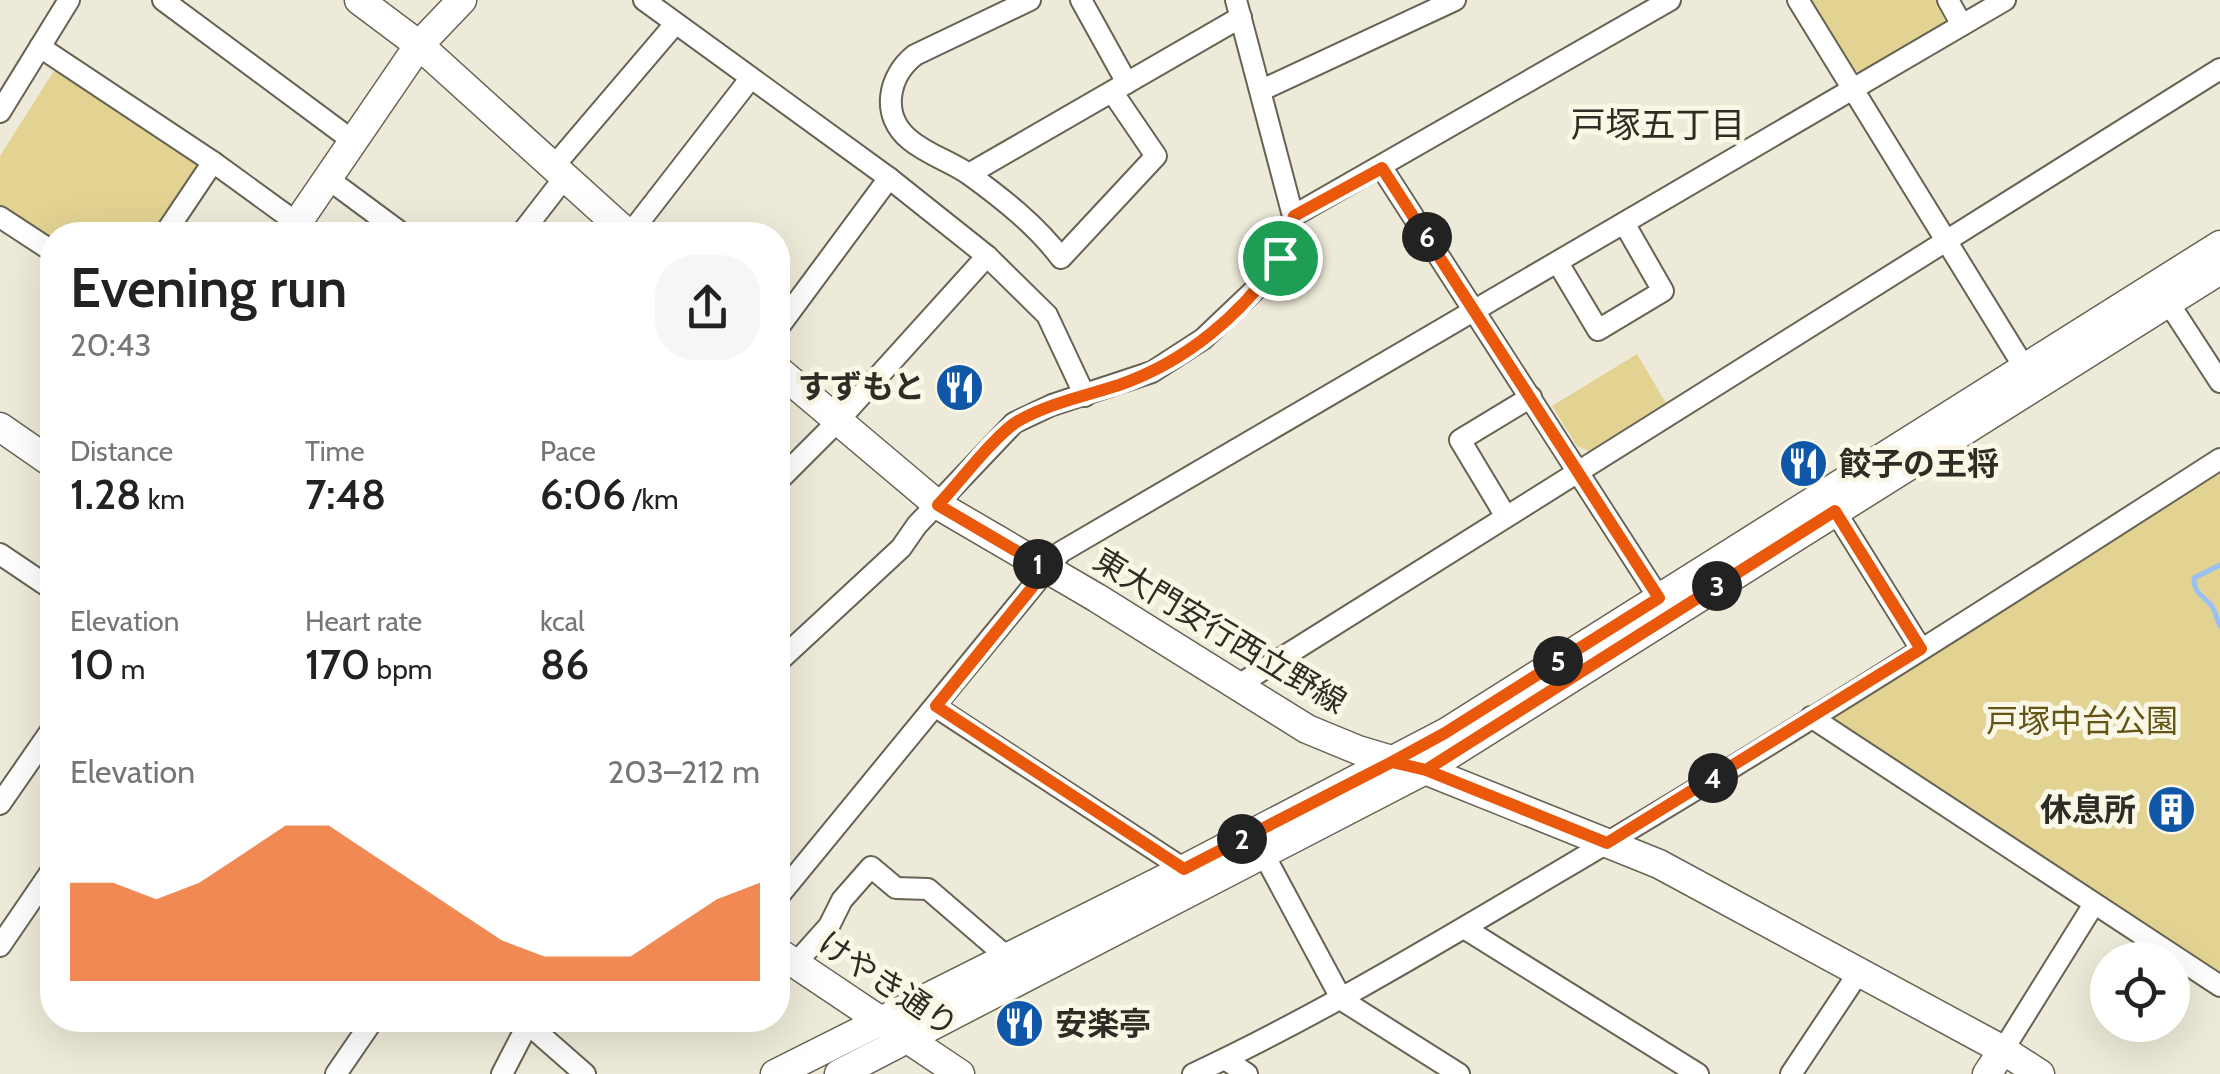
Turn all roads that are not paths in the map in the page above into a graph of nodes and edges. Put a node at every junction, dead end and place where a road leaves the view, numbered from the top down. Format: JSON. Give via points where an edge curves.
{"nodes":[{"id":1,"x":69,"y":0,"type":"edge"},
{"id":2,"x":163,"y":0,"type":"edge"},
{"id":3,"x":359,"y":0,"type":"edge"},
{"id":4,"x":462,"y":0,"type":"edge"},
{"id":5,"x":644,"y":0,"type":"edge"},
{"id":6,"x":1030,"y":0,"type":"edge"},
{"id":7,"x":1080,"y":0,"type":"edge"},
{"id":8,"x":1455,"y":0,"type":"edge"},
{"id":9,"x":1670,"y":0,"type":"edge"},
{"id":10,"x":1798,"y":0,"type":"edge"},
{"id":11,"x":1948,"y":0,"type":"edge"},
{"id":12,"x":2005,"y":0,"type":"edge"},
{"id":13,"x":1238,"y":9,"type":"edge"},
{"id":14,"x":675,"y":24,"type":"junction"},
{"id":15,"x":1962,"y":25,"type":"junction"},
{"id":16,"x":419,"y":45,"type":"junction"},
{"id":17,"x":40,"y":46,"type":"junction"},
{"id":18,"x":2220,"y":69,"type":"edge"},
{"id":19,"x":750,"y":79,"type":"junction"},
{"id":20,"x":1120,"y":88,"type":"junction"},
{"id":21,"x":1262,"y":90,"type":"junction"},
{"id":22,"x":1851,"y":90,"type":"junction"},
{"id":23,"x":0,"y":112,"type":"edge"},
{"id":24,"x":353,"y":140,"type":"junction"},
{"id":25,"x":212,"y":162,"type":"junction"},
{"id":26,"x":1382,"y":168,"type":"junction"},
{"id":27,"x":559,"y":172,"type":"junction"},
{"id":28,"x":969,"y":174,"type":"junction"},
{"id":29,"x":327,"y":178,"type":"junction"},
{"id":30,"x":889,"y":178,"type":"junction"},
{"id":31,"x":1294,"y":216,"type":"junction"},
{"id":32,"x":0,"y":217,"type":"edge"},
{"id":33,"x":173,"y":222,"type":"edge"},
{"id":34,"x":285,"y":222,"type":"edge"},
{"id":35,"x":298,"y":222,"type":"edge"},
{"id":36,"x":386,"y":222,"type":"edge"},
{"id":37,"x":528,"y":222,"type":"edge"},
{"id":38,"x":615,"y":222,"type":"edge"},
{"id":39,"x":639,"y":222,"type":"edge"},
{"id":40,"x":1624,"y":224,"type":"junction"},
{"id":41,"x":1948,"y":238,"type":"junction"},
{"id":42,"x":40,"y":243,"type":"edge"},
{"id":43,"x":2220,"y":245,"type":"edge"},
{"id":44,"x":987,"y":256,"type":"junction"},
{"id":45,"x":1558,"y":263,"type":"junction"},
{"id":46,"x":2220,"y":270,"type":"edge"},
{"id":47,"x":2168,"y":302,"type":"junction"},
{"id":48,"x":1474,"y":310,"type":"junction"},
{"id":49,"x":790,"y":312,"type":"edge"},
{"id":50,"x":2024,"y":367,"type":"junction"},
{"id":51,"x":790,"y":380,"type":"edge"},
{"id":52,"x":2220,"y":382,"type":"edge"},
{"id":53,"x":1085,"y":396,"type":"junction"},
{"id":54,"x":1531,"y":398,"type":"junction"},
{"id":55,"x":838,"y":422,"type":"junction"},
{"id":56,"x":0,"y":428,"type":"edge"},
{"id":57,"x":40,"y":455,"type":"edge"},
{"id":58,"x":2220,"y":460,"type":"edge"},
{"id":59,"x":790,"y":469,"type":"edge"},
{"id":60,"x":1579,"y":470,"type":"junction"},
{"id":61,"x":938,"y":505,"type":"junction"},
{"id":62,"x":1835,"y":511,"type":"junction"},
{"id":63,"x":1506,"y":516,"type":"junction"},
{"id":64,"x":7,"y":558,"type":"edge"},
{"id":65,"x":1047,"y":569,"type":"junction"},
{"id":66,"x":40,"y":581,"type":"edge"},
{"id":67,"x":0,"y":582,"type":"edge"},
{"id":68,"x":1659,"y":598,"type":"junction"},
{"id":69,"x":1921,"y":649,"type":"junction"},
{"id":70,"x":790,"y":651,"type":"edge"},
{"id":71,"x":1237,"y":686,"type":"junction"},
{"id":72,"x":936,"y":706,"type":"junction"},
{"id":73,"x":1811,"y":718,"type":"junction"},
{"id":74,"x":40,"y":746,"type":"edge"},
{"id":75,"x":1392,"y":762,"type":"junction"},
{"id":76,"x":1426,"y":770,"type":"junction"},
{"id":77,"x":0,"y":804,"type":"edge"},
{"id":78,"x":1607,"y":843,"type":"junction"},
{"id":79,"x":1264,"y":853,"type":"junction"},
{"id":80,"x":1184,"y":869,"type":"junction"},
{"id":81,"x":790,"y":883,"type":"edge"},
{"id":82,"x":40,"y":888,"type":"edge"},
{"id":83,"x":2094,"y":904,"type":"junction"},
{"id":84,"x":1464,"y":928,"type":"junction"},
{"id":85,"x":0,"y":946,"type":"edge"},
{"id":86,"x":790,"y":955,"type":"edge"},
{"id":87,"x":1007,"y":957,"type":"junction"},
{"id":88,"x":790,"y":961,"type":"edge"},
{"id":89,"x":1859,"y":972,"type":"junction"},
{"id":90,"x":2220,"y":986,"type":"edge"},
{"id":91,"x":1342,"y":1000,"type":"junction"},
{"id":92,"x":880,"y":1020,"type":"junction"},
{"id":93,"x":365,"y":1032,"type":"edge"},
{"id":94,"x":524,"y":1032,"type":"edge"},
{"id":95,"x":540,"y":1032,"type":"edge"},
{"id":96,"x":909,"y":1040,"type":"junction"},
{"id":97,"x":2003,"y":1050,"type":"junction"},
{"id":98,"x":1225,"y":1059,"type":"junction"},
{"id":99,"x":336,"y":1074,"type":"edge"},
{"id":100,"x":502,"y":1074,"type":"edge"},
{"id":101,"x":585,"y":1074,"type":"edge"},
{"id":102,"x":775,"y":1074,"type":"edge"},
{"id":103,"x":839,"y":1074,"type":"edge"},
{"id":104,"x":960,"y":1074,"type":"edge"},
{"id":105,"x":1193,"y":1074,"type":"edge"},
{"id":106,"x":1247,"y":1074,"type":"edge"},
{"id":107,"x":1459,"y":1074,"type":"edge"},
{"id":108,"x":1698,"y":1074,"type":"edge"},
{"id":109,"x":1791,"y":1074,"type":"edge"},
{"id":110,"x":1987,"y":1074,"type":"edge"},
{"id":111,"x":2040,"y":1074,"type":"edge"}],
"edges":[{"from":1,"to":17,"type":"street"},
{"from":2,"to":24,"type":"street"},
{"from":3,"to":16,"type":"street"},
{"from":4,"to":16,"type":"street"},
{"from":5,"to":14,"type":"street"},
{"from":6,"to":28,"type":"street","via":[[915,55],[892,85],[892,113],[907,138]]},
{"from":7,"to":20,"type":"street"},
{"from":8,"to":21,"type":"street"},
{"from":9,"to":26,"type":"street"},
{"from":10,"to":22,"type":"street"},
{"from":11,"to":15,"type":"street"},
{"from":12,"to":15,"type":"street"},
{"from":13,"to":20,"type":"street"},
{"from":13,"to":21,"type":"street"},
{"from":14,"to":19,"type":"street"},
{"from":14,"to":27,"type":"street"},
{"from":15,"to":22,"type":"street"},
{"from":16,"to":24,"type":"street"},
{"from":16,"to":27,"type":"street"},
{"from":17,"to":23,"type":"street"},
{"from":17,"to":25,"type":"street"},
{"from":18,"to":41,"type":"street"},
{"from":19,"to":30,"type":"street"},
{"from":19,"to":39,"type":"street"},
{"from":20,"to":28,"type":"street"},
{"from":20,"to":28,"type":"street","via":[[1156,156],[1061,258],[1042,233]]},
{"from":21,"to":31,"type":"street"},
{"from":22,"to":40,"type":"street"},
{"from":22,"to":41,"type":"street"},
{"from":24,"to":29,"type":"street"},
{"from":25,"to":33,"type":"street"},
{"from":25,"to":34,"type":"street"},
{"from":26,"to":31,"type":"street"},
{"from":26,"to":48,"type":"street"},
{"from":27,"to":37,"type":"street"},
{"from":27,"to":38,"type":"street"},
{"from":29,"to":35,"type":"street"},
{"from":29,"to":36,"type":"street"},
{"from":30,"to":44,"type":"street"},
{"from":30,"to":49,"type":"street"},
{"from":31,"to":53,"type":"street","via":[[1280,258],[1262,284],[1204,340],[1152,372]]},
{"from":32,"to":42,"type":"street"},
{"from":40,"to":45,"type":"street"},
{"from":40,"to":45,"type":"street","via":[[1663,291],[1598,330]]},
{"from":41,"to":50,"type":"street"},
{"from":41,"to":60,"type":"street"},
{"from":43,"to":50,"type":"street"},
{"from":44,"to":53,"type":"street","via":[[1047,315]]},
{"from":44,"to":55,"type":"street"},
{"from":45,"to":48,"type":"street"},
{"from":46,"to":47,"type":"street"},
{"from":47,"to":52,"type":"street"},
{"from":47,"to":62,"type":"street"},
{"from":48,"to":54,"type":"street"},
{"from":48,"to":65,"type":"street","via":[[1061,552]]},
{"from":50,"to":68,"type":"street"},
{"from":51,"to":55,"type":"street","name":"東大門安行西立野線"},
{"from":53,"to":61,"type":"street","via":[[1014,424]]},
{"from":54,"to":60,"type":"street"},
{"from":54,"to":63,"type":"street","via":[[1460,440]]},
{"from":55,"to":59,"type":"street"},
{"from":55,"to":61,"type":"street","name":"東大門安行西立野線"},
{"from":56,"to":57,"type":"street"},
{"from":58,"to":69,"type":"street"},
{"from":60,"to":63,"type":"street"},
{"from":60,"to":68,"type":"street"},
{"from":61,"to":65,"type":"street","name":"東大門安行西立野線"},
{"from":61,"to":70,"type":"street"},
{"from":62,"to":69,"type":"street"},
{"from":62,"to":76,"type":"street"},
{"from":63,"to":71,"type":"street"},
{"from":64,"to":66,"type":"street"},
{"from":64,"to":67,"type":"street"},
{"from":65,"to":71,"type":"street","name":"東大門安行西立野線"},
{"from":65,"to":72,"type":"street"},
{"from":68,"to":75,"type":"street"},
{"from":69,"to":73,"type":"street"},
{"from":71,"to":75,"type":"street","name":"東大門安行西立野線","via":[[1307,729]]},
{"from":72,"to":80,"type":"street"},
{"from":72,"to":81,"type":"street"},
{"from":73,"to":78,"type":"street"},
{"from":73,"to":83,"type":"street"},
{"from":74,"to":77,"type":"street"},
{"from":75,"to":76,"type":"street","name":"東大門安行西立野線"},
{"from":75,"to":80,"type":"street"},
{"from":76,"to":78,"type":"street","name":"東大門安行西立野線"},
{"from":76,"to":79,"type":"street"},
{"from":78,"to":84,"type":"street"},
{"from":78,"to":89,"type":"street","name":"東大門安行西立野線","via":[[1710,890]]},
{"from":79,"to":91,"type":"street"},
{"from":79,"to":96,"type":"street"},
{"from":80,"to":87,"type":"street"},
{"from":82,"to":85,"type":"street"},
{"from":83,"to":90,"type":"street","via":[[2117,910]]},
{"from":83,"to":97,"type":"street"},
{"from":84,"to":91,"type":"street"},
{"from":84,"to":108,"type":"street"},
{"from":86,"to":87,"type":"street","via":[[829,926],[871,866],[896,888],[928,888]]},
{"from":87,"to":92,"type":"street"},
{"from":88,"to":92,"type":"street","name":"けやき通り"},
{"from":89,"to":97,"type":"street","name":"東大門安行西立野線"},
{"from":89,"to":109,"type":"street"},
{"from":91,"to":98,"type":"street"},
{"from":91,"to":107,"type":"street"},
{"from":92,"to":96,"type":"street","name":"けやき通り"},
{"from":92,"to":102,"type":"street"},
{"from":93,"to":99,"type":"street"},
{"from":94,"to":100,"type":"street"},
{"from":95,"to":101,"type":"street"},
{"from":96,"to":103,"type":"street"},
{"from":96,"to":104,"type":"street","name":"けやき通り"},
{"from":97,"to":110,"type":"street"},
{"from":97,"to":111,"type":"street","name":"東大門安行西立野線"},
{"from":98,"to":105,"type":"street"},
{"from":98,"to":106,"type":"street"}]}
